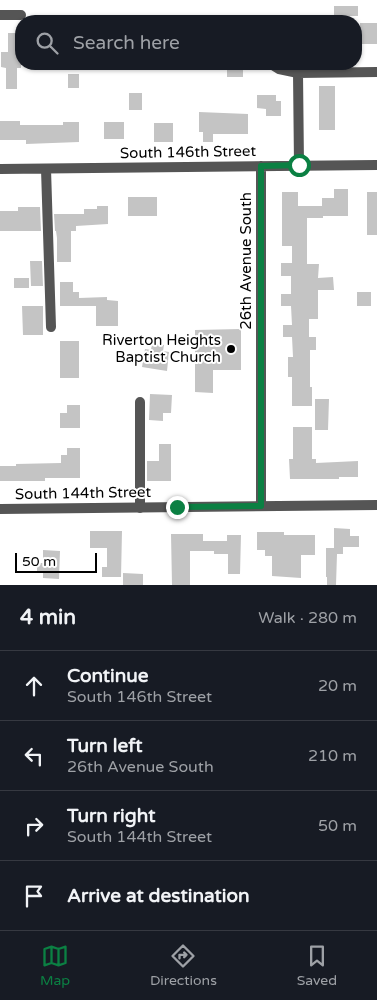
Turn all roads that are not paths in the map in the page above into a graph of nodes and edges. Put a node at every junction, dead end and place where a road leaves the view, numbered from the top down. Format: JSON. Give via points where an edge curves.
{"nodes":[{"id":1,"x":0,"y":15,"type":"edge"},
{"id":2,"x":21,"y":15,"type":"dead end"},
{"id":3,"x":284,"y":70,"type":"edge"},
{"id":4,"x":377,"y":72,"type":"edge"},
{"id":5,"x":298,"y":73,"type":"junction"},
{"id":6,"x":299,"y":165,"type":"junction"},
{"id":7,"x":377,"y":165,"type":"edge"},
{"id":8,"x":261,"y":166,"type":"junction"},
{"id":9,"x":0,"y":169,"type":"edge"},
{"id":10,"x":46,"y":169,"type":"junction"},
{"id":11,"x":51,"y":327,"type":"dead end"},
{"id":12,"x":140,"y":402,"type":"dead end"},
{"id":13,"x":377,"y":505,"type":"edge"},
{"id":14,"x":261,"y":506,"type":"junction"},
{"id":15,"x":140,"y":508,"type":"junction"},
{"id":16,"x":0,"y":509,"type":"edge"}],
"edges":[{"from":1,"to":2,"type":"street"},
{"from":3,"to":5,"type":"street"},
{"from":4,"to":5,"type":"street"},
{"from":5,"to":6,"type":"street"},
{"from":6,"to":7,"type":"street","name":"South 146th Street"},
{"from":6,"to":8,"type":"street","name":"South 146th Street"},
{"from":8,"to":10,"type":"street","name":"South 146th Street"},
{"from":8,"to":14,"type":"street","name":"26th Avenue South"},
{"from":9,"to":10,"type":"street","name":"South 146th Street"},
{"from":10,"to":11,"type":"street"},
{"from":12,"to":15,"type":"street"},
{"from":13,"to":14,"type":"street","name":"South 144th Street"},
{"from":14,"to":15,"type":"street","name":"South 144th Street"},
{"from":15,"to":16,"type":"street","name":"South 144th Street"}]}
